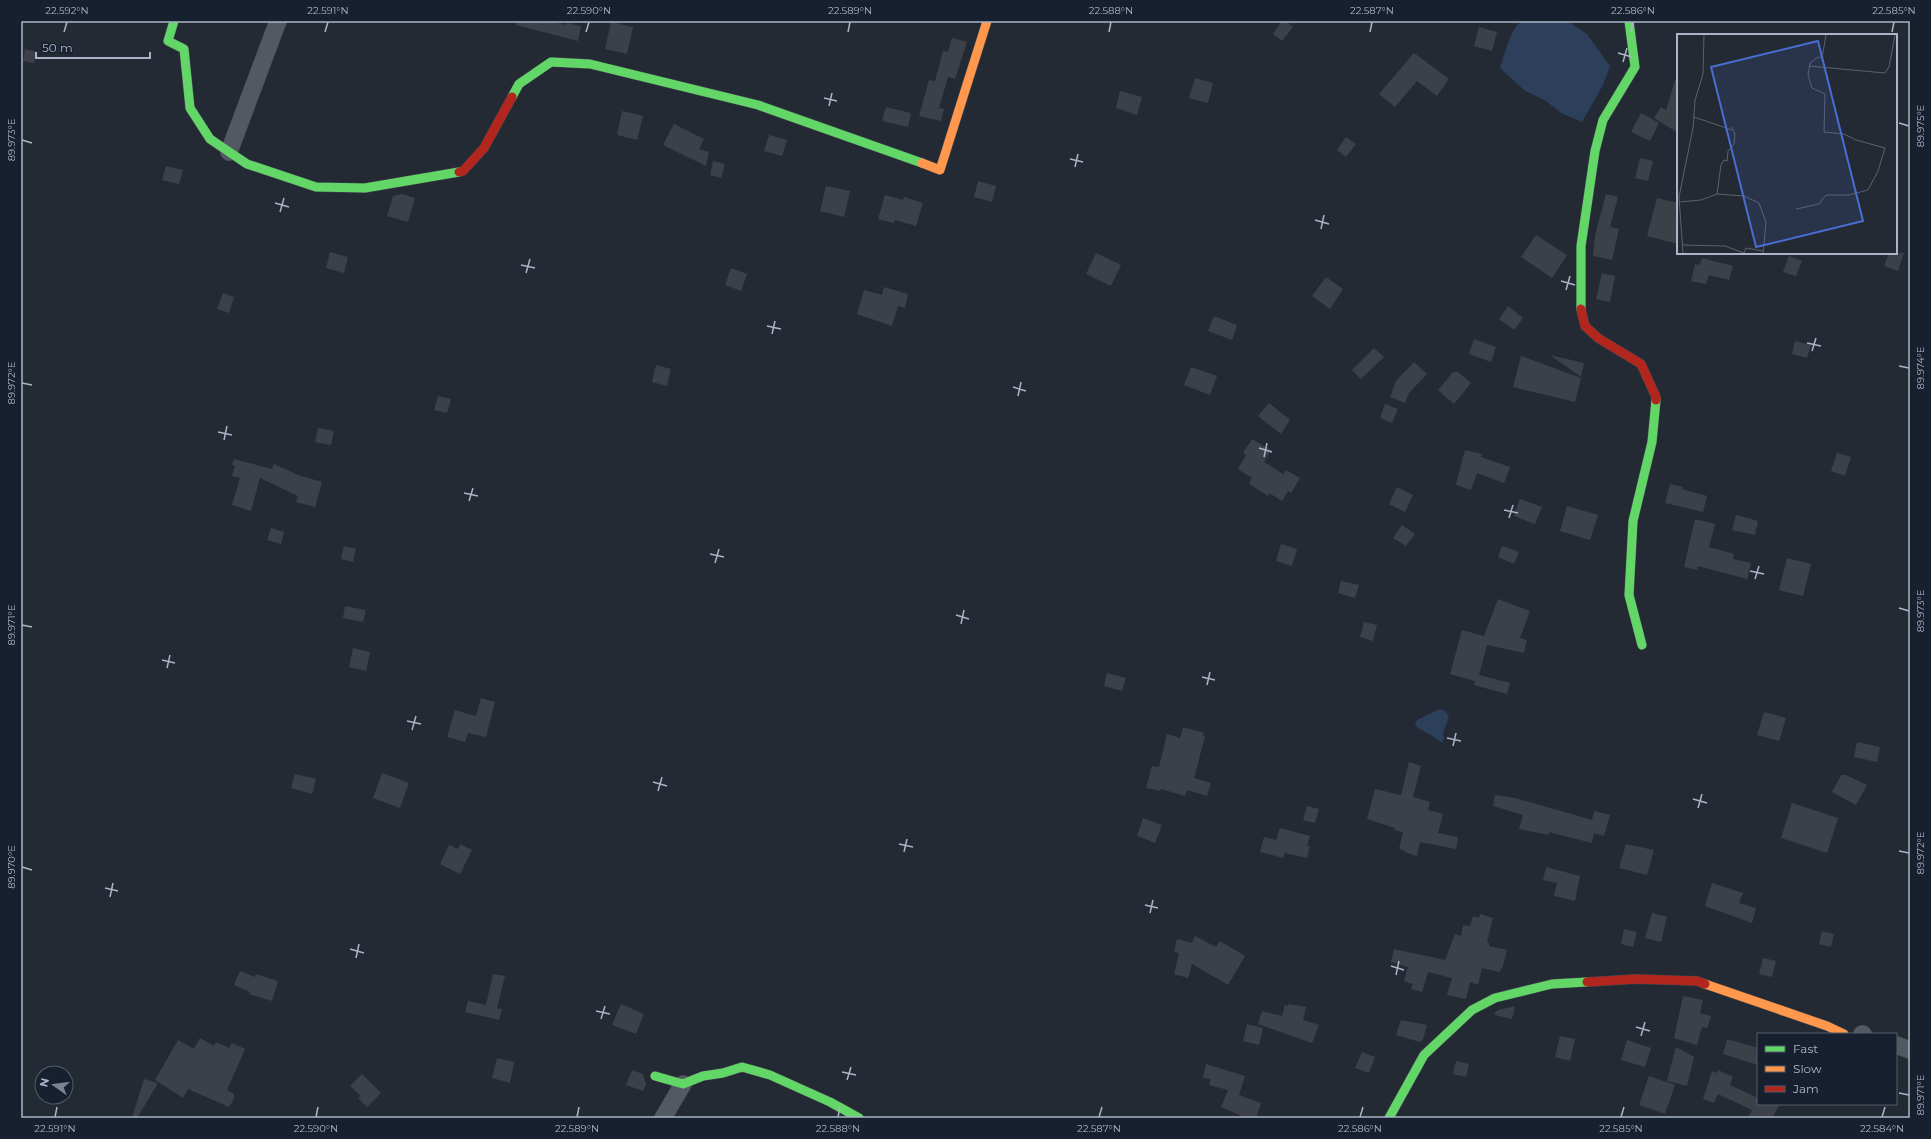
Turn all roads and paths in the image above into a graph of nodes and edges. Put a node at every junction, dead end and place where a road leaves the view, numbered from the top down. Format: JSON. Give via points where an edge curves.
{"nodes":[{"id":1,"x":174,"y":21,"type":"edge"},
{"id":2,"x":278,"y":21,"type":"edge"},
{"id":3,"x":987,"y":21,"type":"edge"},
{"id":4,"x":1629,"y":21,"type":"edge"},
{"id":5,"x":229,"y":152,"type":"junction"},
{"id":6,"x":1642,"y":645,"type":"dead end"},
{"id":7,"x":1842,"y":1033,"type":"edge"},
{"id":8,"x":1897,"y":1045,"type":"edge"},
{"id":9,"x":1910,"y":1050,"type":"edge"},
{"id":10,"x":655,"y":1076,"type":"dead end"},
{"id":11,"x":683,"y":1084,"type":"junction"},
{"id":12,"x":663,"y":1118,"type":"edge"},
{"id":13,"x":859,"y":1118,"type":"edge"},
{"id":14,"x":1389,"y":1118,"type":"edge"}],
"edges":[{"from":1,"to":5,"type":"street","via":[[168,41],[184,49],[190,108],[210,139]]},
{"from":2,"to":5,"type":"street"},
{"from":3,"to":5,"type":"street","via":[[940,170],[758,105],[597,66],[551,62],[519,84],[484,148],[463,172],[365,188],[316,187],[247,164]]},
{"from":4,"to":6,"type":"street","via":[[1635,67],[1603,120],[1595,151],[1581,246],[1580,306],[1584,326],[1598,338],[1641,364],[1656,397],[1652,442],[1633,521],[1629,595]]},
{"from":7,"to":14,"type":"street","via":[[1697,981],[1636,979],[1552,984],[1495,998],[1472,1010],[1424,1055]]},
{"from":8,"to":9,"type":"street"},
{"from":10,"to":11,"type":"street"},
{"from":11,"to":12,"type":"street"},
{"from":11,"to":13,"type":"street","via":[[703,1076],[742,1067],[770,1075]]}]}
